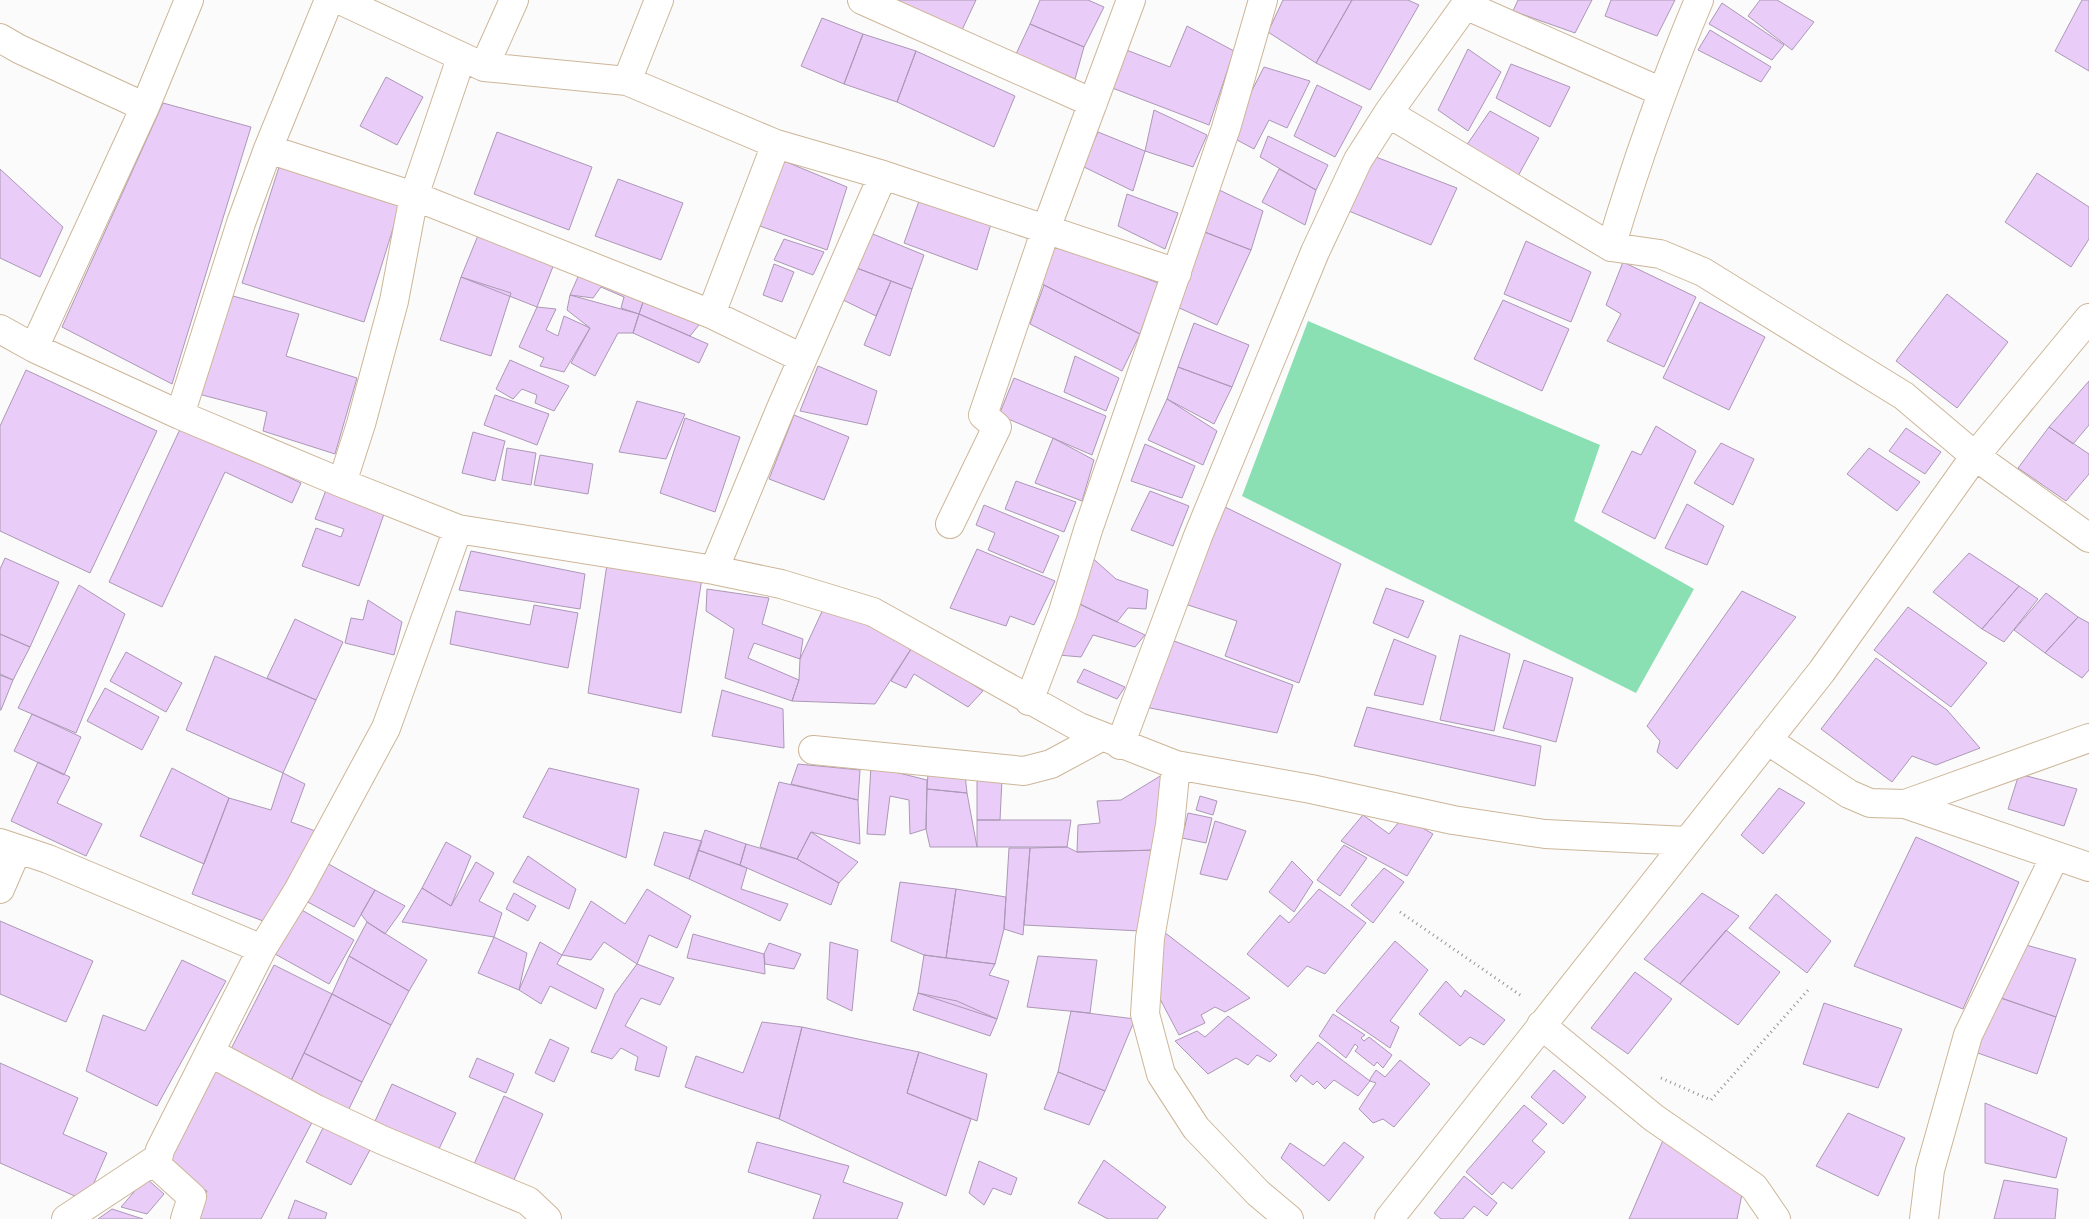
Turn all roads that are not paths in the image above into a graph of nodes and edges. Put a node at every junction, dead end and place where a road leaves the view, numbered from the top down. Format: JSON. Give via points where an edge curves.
{"nodes":[{"id":1,"x":339,"y":0,"type":"edge"},
{"id":2,"x":514,"y":0,"type":"edge"},
{"id":3,"x":659,"y":0,"type":"edge"},
{"id":4,"x":862,"y":0,"type":"edge"},
{"id":5,"x":1131,"y":0,"type":"edge"},
{"id":6,"x":1263,"y":0,"type":"edge"},
{"id":7,"x":1699,"y":0,"type":"edge"},
{"id":8,"x":181,"y":3,"type":"edge"},
{"id":9,"x":1467,"y":3,"type":"edge"},
{"id":10,"x":0,"y":38,"type":"edge"},
{"id":11,"x":473,"y":63,"type":"junction"},
{"id":12,"x":627,"y":81,"type":"junction"},
{"id":13,"x":1662,"y":92,"type":"junction"},
{"id":14,"x":1092,"y":103,"type":"junction"},
{"id":15,"x":145,"y":107,"type":"junction"},
{"id":16,"x":1388,"y":113,"type":"junction"},
{"id":17,"x":776,"y":144,"type":"junction"},
{"id":18,"x":268,"y":149,"type":"junction"},
{"id":19,"x":882,"y":175,"type":"junction"},
{"id":20,"x":414,"y":196,"type":"junction"},
{"id":21,"x":1046,"y":229,"type":"junction"},
{"id":22,"x":1611,"y":247,"type":"junction"},
{"id":23,"x":1177,"y":272,"type":"junction"},
{"id":24,"x":710,"y":314,"type":"junction"},
{"id":25,"x":2089,"y":318,"type":"edge"},
{"id":26,"x":0,"y":329,"type":"edge"},
{"id":27,"x":34,"y":348,"type":"junction"},
{"id":28,"x":802,"y":358,"type":"junction"},
{"id":29,"x":180,"y":415,"type":"junction"},
{"id":30,"x":1975,"y":456,"type":"junction"},
{"id":31,"x":342,"y":483,"type":"junction"},
{"id":32,"x":950,"y":524,"type":"dead end"},
{"id":33,"x":458,"y":529,"type":"junction"},
{"id":34,"x":2089,"y":538,"type":"edge"},
{"id":35,"x":714,"y":570,"type":"junction"},
{"id":36,"x":1029,"y":701,"type":"junction"},
{"id":37,"x":2089,"y":738,"type":"edge"},
{"id":38,"x":1767,"y":740,"type":"junction"},
{"id":39,"x":1111,"y":741,"type":"junction"},
{"id":40,"x":813,"y":750,"type":"dead end"},
{"id":41,"x":1176,"y":765,"type":"junction"},
{"id":42,"x":1905,"y":804,"type":"junction"},
{"id":43,"x":1687,"y":841,"type":"junction"},
{"id":44,"x":9,"y":846,"type":"edge"},
{"id":45,"x":2055,"y":856,"type":"junction"},
{"id":46,"x":2089,"y":867,"type":"edge"},
{"id":47,"x":0,"y":889,"type":"edge"},
{"id":48,"x":262,"y":949,"type":"junction"},
{"id":49,"x":1536,"y":1014,"type":"junction"},
{"id":50,"x":210,"y":1053,"type":"junction"},
{"id":51,"x":158,"y":1158,"type":"junction"},
{"id":52,"x":66,"y":1219,"type":"edge"},
{"id":53,"x":185,"y":1219,"type":"edge"},
{"id":54,"x":547,"y":1219,"type":"edge"},
{"id":55,"x":1289,"y":1219,"type":"edge"},
{"id":56,"x":1389,"y":1219,"type":"edge"},
{"id":57,"x":1776,"y":1219,"type":"edge"},
{"id":58,"x":1924,"y":1219,"type":"edge"}],
"edges":[{"from":1,"to":11,"type":"street"},
{"from":1,"to":18,"type":"street"},
{"from":2,"to":11,"type":"street"},
{"from":3,"to":12,"type":"street"},
{"from":4,"to":14,"type":"street"},
{"from":5,"to":14,"type":"street"},
{"from":6,"to":23,"type":"street","via":[[1226,128]]},
{"from":7,"to":13,"type":"street"},
{"from":8,"to":15,"type":"street"},
{"from":9,"to":13,"type":"street"},
{"from":9,"to":16,"type":"street"},
{"from":10,"to":15,"type":"street"},
{"from":11,"to":12,"type":"street"},
{"from":11,"to":20,"type":"street"},
{"from":12,"to":17,"type":"street"},
{"from":13,"to":22,"type":"street"},
{"from":14,"to":21,"type":"street"},
{"from":15,"to":27,"type":"street"},
{"from":16,"to":22,"type":"street"},
{"from":16,"to":39,"type":"street","via":[[1358,160],[1315,252]]},
{"from":17,"to":19,"type":"street"},
{"from":17,"to":24,"type":"street"},
{"from":18,"to":20,"type":"street"},
{"from":18,"to":29,"type":"street"},
{"from":19,"to":21,"type":"street"},
{"from":19,"to":28,"type":"street"},
{"from":20,"to":24,"type":"street"},
{"from":20,"to":31,"type":"street","via":[[394,302]]},
{"from":21,"to":23,"type":"street"},
{"from":21,"to":32,"type":"street","via":[[983,415],[997,427]]},
{"from":22,"to":30,"type":"street","via":[[1660,254],[1703,272],[1904,396]]},
{"from":23,"to":36,"type":"street"},
{"from":24,"to":28,"type":"street"},
{"from":25,"to":30,"type":"street"},
{"from":26,"to":27,"type":"street"},
{"from":27,"to":29,"type":"street"},
{"from":28,"to":35,"type":"street"},
{"from":29,"to":31,"type":"street"},
{"from":30,"to":34,"type":"street"},
{"from":30,"to":38,"type":"street","via":[[1822,671]]},
{"from":31,"to":33,"type":"street"},
{"from":33,"to":35,"type":"street"},
{"from":33,"to":48,"type":"street","via":[[386,728],[299,889]]},
{"from":35,"to":36,"type":"street","via":[[781,584],[873,612]]},
{"from":36,"to":39,"type":"street"},
{"from":37,"to":42,"type":"street"},
{"from":38,"to":42,"type":"street","via":[[1849,794],[1870,803]]},
{"from":38,"to":43,"type":"street"},
{"from":39,"to":40,"type":"street","via":[[1024,771]]},
{"from":39,"to":41,"type":"street"},
{"from":41,"to":43,"type":"street","via":[[1545,834]]},
{"from":41,"to":55,"type":"street","via":[[1170,824],[1150,938],[1145,1014],[1161,1074],[1196,1128],[1258,1194]]},
{"from":42,"to":45,"type":"street"},
{"from":43,"to":49,"type":"street"},
{"from":44,"to":47,"type":"street"},
{"from":44,"to":48,"type":"street","via":[[48,859]]},
{"from":45,"to":46,"type":"street"},
{"from":45,"to":58,"type":"street","via":[[1968,1035],[1930,1170]]},
{"from":48,"to":50,"type":"street"},
{"from":49,"to":56,"type":"street"},
{"from":49,"to":57,"type":"street","via":[[1654,1118],[1754,1186]]},
{"from":50,"to":51,"type":"street"},
{"from":50,"to":54,"type":"street","via":[[382,1140],[528,1201]]},
{"from":51,"to":52,"type":"street"},
{"from":51,"to":53,"type":"street","via":[[159,1167],[192,1197]]}]}
